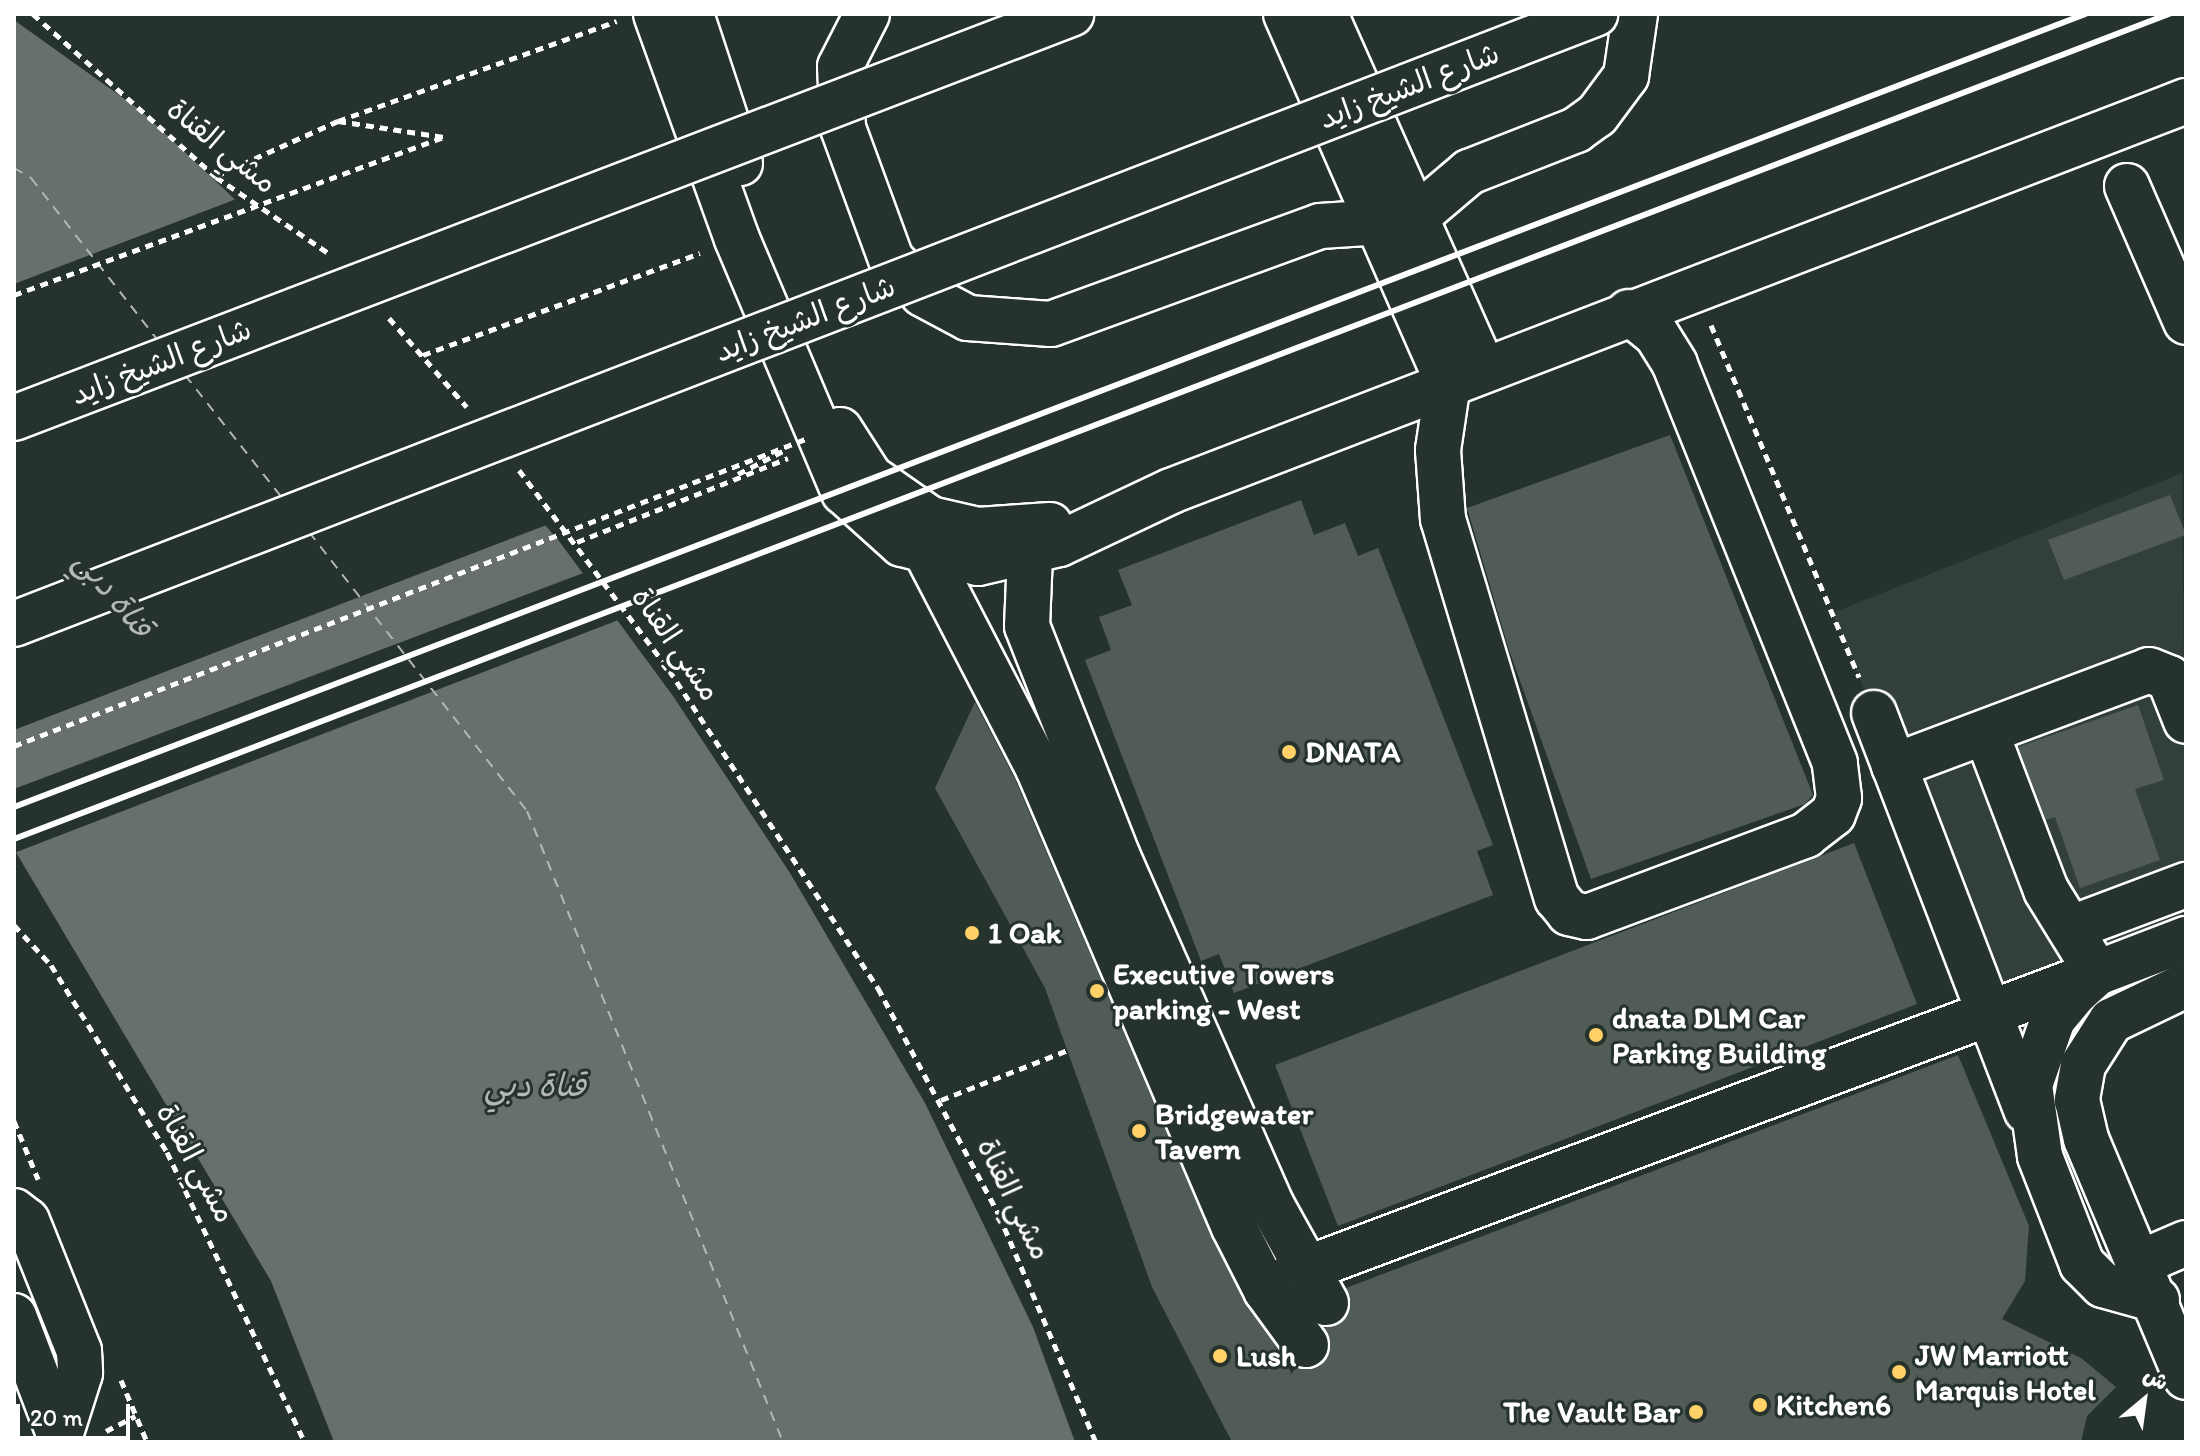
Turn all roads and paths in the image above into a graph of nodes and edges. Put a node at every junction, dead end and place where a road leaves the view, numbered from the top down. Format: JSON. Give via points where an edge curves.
{"nodes":[{"id":1,"x":33,"y":14,"type":"edge"},
{"id":2,"x":691,"y":14,"type":"edge"},
{"id":3,"x":867,"y":14,"type":"edge"},
{"id":4,"x":1071,"y":14,"type":"edge"},
{"id":5,"x":1286,"y":14,"type":"edge"},
{"id":6,"x":1325,"y":14,"type":"edge"},
{"id":7,"x":1595,"y":14,"type":"edge"},
{"id":8,"x":1635,"y":14,"type":"edge"},
{"id":9,"x":640,"y":17,"type":"edge"},
{"id":10,"x":2186,"y":101,"type":"edge"},
{"id":11,"x":338,"y":121,"type":"junction"},
{"id":12,"x":216,"y":177,"type":"junction"},
{"id":13,"x":2127,"y":186,"type":"dead end"},
{"id":14,"x":1399,"y":219,"type":"junction"},
{"id":15,"x":737,"y":239,"type":"junction"},
{"id":16,"x":342,"y":266,"type":"dead end"},
{"id":17,"x":1695,"y":287,"type":"junction"},
{"id":18,"x":14,"y":295,"type":"edge"},
{"id":19,"x":382,"y":311,"type":"dead end"},
{"id":20,"x":1629,"y":312,"type":"junction"},
{"id":21,"x":2186,"y":322,"type":"edge"},
{"id":22,"x":423,"y":355,"type":"junction"},
{"id":23,"x":1466,"y":376,"type":"junction"},
{"id":24,"x":14,"y":418,"type":"edge"},
{"id":25,"x":476,"y":418,"type":"dead end"},
{"id":26,"x":815,"y":442,"type":"junction"},
{"id":27,"x":517,"y":468,"type":"dead end"},
{"id":28,"x":711,"y":487,"type":"junction"},
{"id":29,"x":1171,"y":491,"type":"junction"},
{"id":30,"x":577,"y":542,"type":"junction"},
{"id":31,"x":927,"y":554,"type":"junction"},
{"id":32,"x":1030,"y":555,"type":"junction"},
{"id":33,"x":14,"y":624,"type":"edge"},
{"id":34,"x":1874,"y":713,"type":"joint"},
{"id":35,"x":2186,"y":721,"type":"edge"},
{"id":36,"x":1986,"y":732,"type":"junction"},
{"id":37,"x":14,"y":746,"type":"edge"},
{"id":38,"x":1894,"y":766,"type":"junction"},
{"id":39,"x":2186,"y":885,"type":"edge"},
{"id":40,"x":14,"y":925,"type":"edge"},
{"id":41,"x":2074,"y":927,"type":"junction"},
{"id":42,"x":2186,"y":939,"type":"edge"},
{"id":43,"x":1143,"y":962,"type":"junction"},
{"id":44,"x":2097,"y":973,"type":"junction"},
{"id":45,"x":2186,"y":985,"type":"edge"},
{"id":46,"x":2186,"y":999,"type":"edge"},
{"id":47,"x":1989,"y":1016,"type":"junction"},
{"id":48,"x":1068,"y":1050,"type":"dead end"},
{"id":49,"x":941,"y":1100,"type":"junction"},
{"id":50,"x":2031,"y":1121,"type":"junction"},
{"id":51,"x":14,"y":1211,"type":"edge"},
{"id":52,"x":2186,"y":1243,"type":"edge"},
{"id":53,"x":2142,"y":1263,"type":"junction"},
{"id":54,"x":1316,"y":1286,"type":"junction"},
{"id":55,"x":1266,"y":1290,"type":"junction"},
{"id":56,"x":14,"y":1316,"type":"edge"},
{"id":57,"x":1306,"y":1345,"type":"dead end"},
{"id":58,"x":2186,"y":1377,"type":"edge"},
{"id":59,"x":135,"y":1416,"type":"dead end"},
{"id":60,"x":73,"y":1438,"type":"edge"},
{"id":61,"x":305,"y":1442,"type":"edge"},
{"id":62,"x":1096,"y":1442,"type":"edge"}],
"edges":[{"from":1,"to":12,"type":"path","name":"مشي القناة"},
{"from":2,"to":29,"type":"main road","via":[[762,229],[836,421],[870,477],[930,519],[978,530],[1053,524]]},
{"from":3,"to":14,"type":"main road","via":[[840,67],[843,128],[891,259],[923,294],[968,318],[994,325],[1051,324],[1320,226]]},
{"from":4,"to":24,"type":"main road","name":"شارع الشيخ زايد","bridge":true},
{"from":5,"to":14,"type":"main road"},
{"from":6,"to":14,"type":"main road"},
{"from":7,"to":33,"type":"main road","name":"شارع الشيخ زايد","bridge":true},
{"from":8,"to":14,"type":"main road","via":[[1626,76],[1597,115],[1565,135],[1469,172]]},
{"from":9,"to":11,"type":"path"},
{"from":9,"to":15,"type":"main road"},
{"from":10,"to":17,"type":"main road"},
{"from":11,"to":12,"type":"path"},
{"from":11,"to":18,"type":"path","bridge":true,"via":[[444,137]]},
{"from":12,"to":16,"type":"path","name":"مشي القناة"},
{"from":13,"to":21,"type":"main road"},
{"from":14,"to":23,"type":"main road"},
{"from":15,"to":22,"type":"path"},
{"from":15,"to":26,"type":"main road"},
{"from":17,"to":20,"type":"main road"},
{"from":17,"to":34,"type":"path"},
{"from":19,"to":22,"type":"path"},
{"from":20,"to":23,"type":"main road"},
{"from":20,"to":23,"type":"main road","via":[[1656,334],[1675,364],[1835,763],[1839,798],[1833,814],[1806,835],[1596,916],[1578,916],[1557,898],[1443,519],[1438,461]]},
{"from":22,"to":25,"type":"path"},
{"from":23,"to":29,"type":"main road"},
{"from":26,"to":28,"type":"path"},
{"from":26,"to":28,"type":"path"},
{"from":26,"to":31,"type":"main road","via":[[860,512]]},
{"from":26,"to":37,"type":"path","bridge":true},
{"from":27,"to":30,"type":"path","name":"مشي القناة"},
{"from":28,"to":30,"type":"path"},
{"from":29,"to":32,"type":"main road","via":[[1116,521]]},
{"from":30,"to":49,"type":"path","name":"مشي القناة","via":[[811,879]]},
{"from":31,"to":32,"type":"main road","via":[[978,563]]},
{"from":31,"to":43,"type":"main road"},
{"from":32,"to":43,"type":"main road","via":[[1027,626]]},
{"from":34,"to":38,"type":"main road"},
{"from":35,"to":36,"type":"main road","via":[[2169,678],[2149,670]]},
{"from":36,"to":38,"type":"main road"},
{"from":36,"to":41,"type":"main road","via":[[2046,890]]},
{"from":38,"to":47,"type":"main road"},
{"from":39,"to":41,"type":"main road"},
{"from":40,"to":61,"type":"path","name":"مشي القناة","via":[[51,965],[167,1152]]},
{"from":41,"to":44,"type":"main road"},
{"from":42,"to":44,"type":"main road"},
{"from":43,"to":54,"type":"main road"},
{"from":43,"to":55,"type":"main road"},
{"from":44,"to":47,"type":"main road"},
{"from":44,"to":50,"type":"main road","via":[[2053,1019],[2038,1051]]},
{"from":45,"to":53,"type":"main road","via":[[2111,1021],[2090,1049],[2079,1082],[2086,1139]]},
{"from":46,"to":53,"type":"main road","via":[[2127,1044],[2106,1089],[2105,1127]]},
{"from":47,"to":50,"type":"main road"},
{"from":47,"to":54,"type":"main road"},
{"from":48,"to":49,"type":"path"},
{"from":49,"to":62,"type":"path","name":"مشي القناة","via":[[1011,1241]]},
{"from":50,"to":53,"type":"main road","via":[[2082,1264],[2103,1285]]},
{"from":51,"to":60,"type":"main road","via":[[27,1221],[79,1351]]},
{"from":52,"to":53,"type":"main road"},
{"from":53,"to":58,"type":"main road"},
{"from":54,"to":55,"type":"main road"},
{"from":55,"to":57,"type":"main road"},
{"from":56,"to":60,"type":"main road"},
{"from":59,"to":60,"type":"path"}]}
